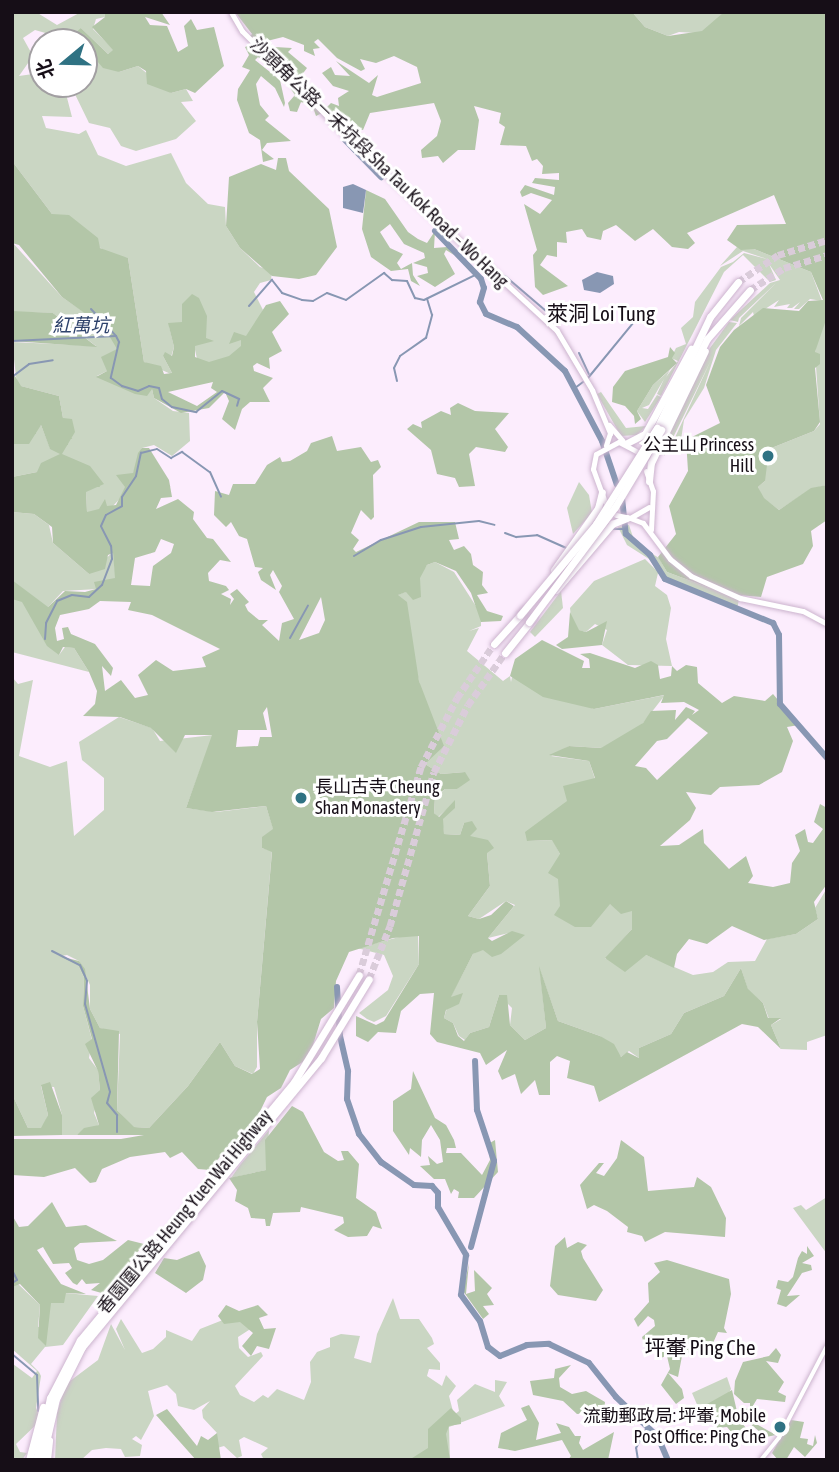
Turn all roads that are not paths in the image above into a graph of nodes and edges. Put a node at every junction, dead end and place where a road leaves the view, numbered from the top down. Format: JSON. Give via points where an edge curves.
{"nodes":[{"id":1,"x":231,"y":12,"type":"edge"},
{"id":2,"x":738,"y":282,"type":"tunnel mouth"},
{"id":3,"x":750,"y":290,"type":"tunnel mouth"},
{"id":4,"x":715,"y":328,"type":"junction"},
{"id":5,"x":702,"y":334,"type":"junction"},
{"id":6,"x":601,"y":413,"type":"junction"},
{"id":7,"x":659,"y":429,"type":"junction"},
{"id":8,"x":609,"y":443,"type":"junction"},
{"id":9,"x":626,"y":443,"type":"junction"},
{"id":10,"x":638,"y":452,"type":"dead end"},
{"id":11,"x":646,"y":471,"type":"dead end"},
{"id":12,"x":649,"y":481,"type":"junction"},
{"id":13,"x":602,"y":492,"type":"junction"},
{"id":14,"x":606,"y":502,"type":"dead end"},
{"id":15,"x":650,"y":505,"type":"junction"},
{"id":16,"x":626,"y":518,"type":"junction"},
{"id":17,"x":652,"y":533,"type":"junction"},
{"id":18,"x":520,"y":615,"type":"junction"},
{"id":19,"x":529,"y":622,"type":"junction"},
{"id":20,"x":827,"y":624,"type":"edge"},
{"id":21,"x":494,"y":644,"type":"tunnel mouth"},
{"id":22,"x":505,"y":653,"type":"tunnel mouth"},
{"id":23,"x":359,"y":975,"type":"tunnel mouth"},
{"id":24,"x":369,"y":979,"type":"tunnel mouth"},
{"id":25,"x":267,"y":1119,"type":"junction"},
{"id":26,"x":827,"y":1346,"type":"edge"},
{"id":27,"x":60,"y":1381,"type":"junction"},
{"id":28,"x":49,"y":1409,"type":"junction"},
{"id":29,"x":29,"y":1460,"type":"edge"},
{"id":30,"x":36,"y":1460,"type":"edge"},
{"id":31,"x":41,"y":1460,"type":"edge"},
{"id":32,"x":47,"y":1460,"type":"edge"},
{"id":33,"x":761,"y":1460,"type":"edge"}],
"edges":[{"from":1,"to":6,"type":"main road","name":"沙頭角公路－禾坑段 Sha Tau Kok Road – Wo Hang","via":[[242,31],[367,156],[553,326],[587,379]]},
{"from":2,"to":5,"type":"highway"},
{"from":3,"to":4,"type":"highway"},
{"from":4,"to":7,"type":"highway"},
{"from":4,"to":12,"type":"highway","via":[[689,392],[650,465]]},
{"from":5,"to":7,"type":"highway"},
{"from":5,"to":9,"type":"highway","via":[[645,434]]},
{"from":6,"to":8,"type":"main road","name":"沙頭角公路－禾坑段 Sha Tau Kok Road – Wo Hang"},
{"from":6,"to":9,"type":"main road","name":"沙頭角公路－禾坑段 Sha Tau Kok Road – Wo Hang"},
{"from":7,"to":18,"type":"highway","bridge":true,"via":[[583,543]]},
{"from":7,"to":19,"type":"highway","bridge":true,"via":[[615,507]]},
{"from":8,"to":9,"type":"main road"},
{"from":8,"to":13,"type":"main road","via":[[595,458],[593,470]]},
{"from":9,"to":10,"type":"main road","name":"沙頭角公路－禾坑段 Sha Tau Kok Road – Wo Hang"},
{"from":11,"to":12,"type":"main road"},
{"from":12,"to":15,"type":"main road"},
{"from":13,"to":14,"type":"main road"},
{"from":13,"to":18,"type":"highway","bridge":true,"via":[[600,505]]},
{"from":15,"to":16,"type":"main road"},
{"from":15,"to":17,"type":"main road"},
{"from":16,"to":17,"type":"main road"},
{"from":16,"to":19,"type":"highway","bridge":true,"via":[[609,527]]},
{"from":17,"to":20,"type":"main road","via":[[667,556],[691,576],[740,598],[809,613]]},
{"from":18,"to":21,"type":"highway"},
{"from":19,"to":22,"type":"highway"},
{"from":23,"to":25,"type":"highway","name":"香園圍公路 Heung Yuen Wai Highway","via":[[307,1064]]},
{"from":24,"to":25,"type":"highway","name":"香園圍公路 Heung Yuen Wai Highway","via":[[343,1027]]},
{"from":25,"to":27,"type":"highway","name":"香園圍公路 Heung Yuen Wai Highway","via":[[80,1340]]},
{"from":26,"to":33,"type":"street","via":[[779,1438]]},
{"from":27,"to":28,"type":"highway"},
{"from":27,"to":28,"type":"highway"},
{"from":28,"to":29,"type":"highway"},
{"from":28,"to":30,"type":"highway"},
{"from":28,"to":31,"type":"highway"},
{"from":28,"to":32,"type":"highway"}]}
